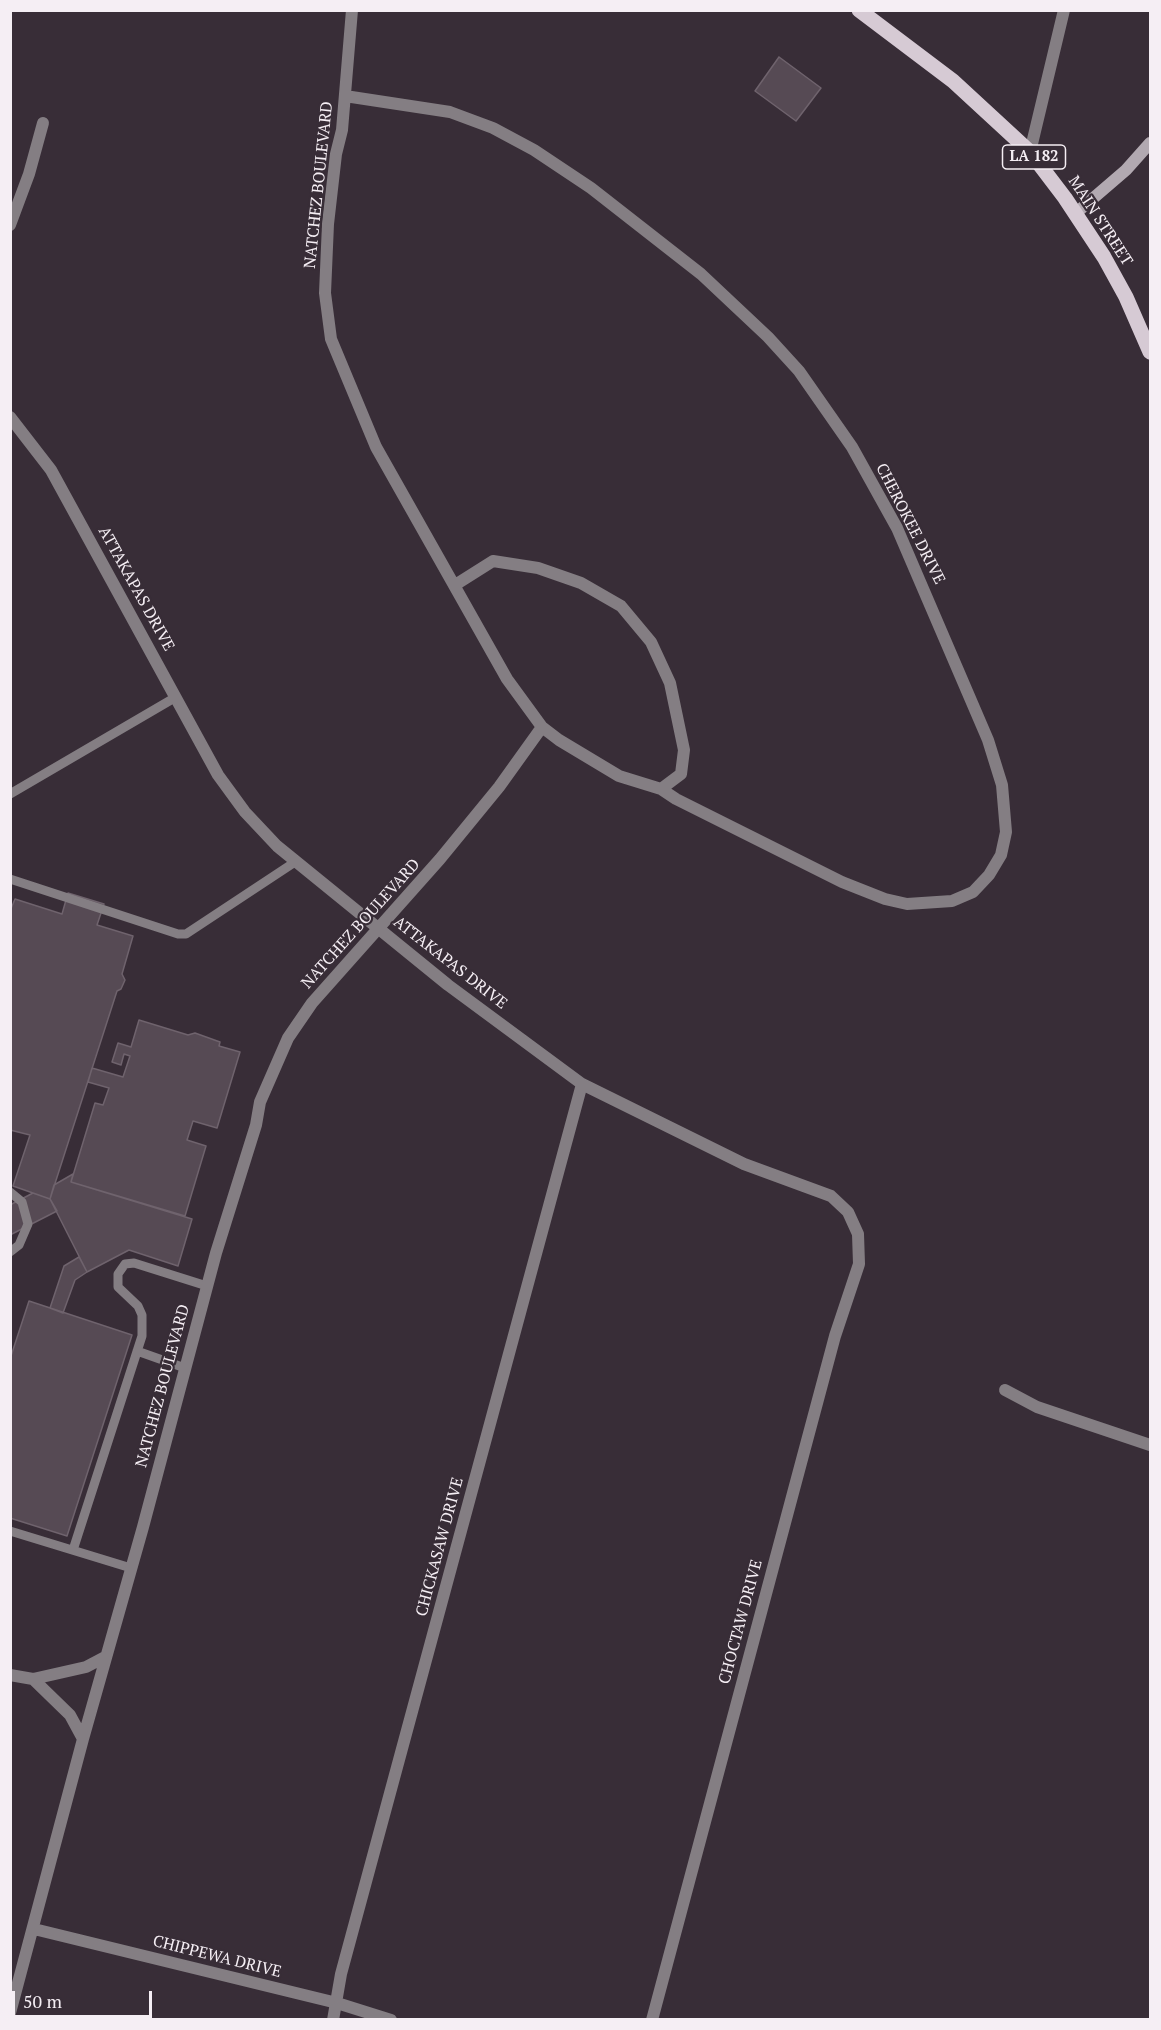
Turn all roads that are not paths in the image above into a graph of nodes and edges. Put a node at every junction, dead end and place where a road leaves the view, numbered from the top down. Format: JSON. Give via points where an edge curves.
{"nodes":[{"id":1,"x":351,"y":10,"type":"edge"},
{"id":2,"x":859,"y":10,"type":"edge"},
{"id":3,"x":1064,"y":10,"type":"edge"},
{"id":4,"x":345,"y":96,"type":"junction"},
{"id":5,"x":43,"y":123,"type":"dead end"},
{"id":6,"x":1150,"y":143,"type":"edge"},
{"id":7,"x":1030,"y":152,"type":"junction"},
{"id":8,"x":1076,"y":213,"type":"junction"},
{"id":9,"x":10,"y":225,"type":"edge"},
{"id":10,"x":1150,"y":352,"type":"edge"},
{"id":11,"x":10,"y":417,"type":"edge"},
{"id":12,"x":455,"y":585,"type":"junction"},
{"id":13,"x":176,"y":697,"type":"junction"},
{"id":14,"x":542,"y":727,"type":"junction"},
{"id":15,"x":661,"y":789,"type":"junction"},
{"id":16,"x":10,"y":794,"type":"edge"},
{"id":17,"x":295,"y":862,"type":"junction"},
{"id":18,"x":10,"y":879,"type":"edge"},
{"id":19,"x":380,"y":929,"type":"junction"},
{"id":20,"x":582,"y":1084,"type":"junction"},
{"id":21,"x":10,"y":1191,"type":"edge"},
{"id":22,"x":858,"y":1234,"type":"joint"},
{"id":23,"x":10,"y":1252,"type":"edge"},
{"id":24,"x":207,"y":1286,"type":"junction"},
{"id":25,"x":137,"y":1351,"type":"junction"},
{"id":26,"x":185,"y":1368,"type":"junction"},
{"id":27,"x":1005,"y":1390,"type":"dead end"},
{"id":28,"x":1150,"y":1445,"type":"edge"},
{"id":29,"x":10,"y":1531,"type":"edge"},
{"id":30,"x":73,"y":1550,"type":"junction"},
{"id":31,"x":131,"y":1568,"type":"junction"},
{"id":32,"x":105,"y":1657,"type":"junction"},
{"id":33,"x":10,"y":1675,"type":"edge"},
{"id":34,"x":33,"y":1679,"type":"junction"},
{"id":35,"x":83,"y":1738,"type":"junction"},
{"id":36,"x":34,"y":1929,"type":"junction"},
{"id":37,"x":337,"y":2003,"type":"junction"},
{"id":38,"x":10,"y":2013,"type":"edge"},
{"id":39,"x":333,"y":2019,"type":"edge"},
{"id":40,"x":391,"y":2019,"type":"edge"},
{"id":41,"x":652,"y":2019,"type":"edge"}],
"edges":[{"from":1,"to":4,"type":"street","name":"NATCHEZ BOULEVARD"},
{"from":2,"to":7,"type":"main road","name":"MAIN STREET","number":"LA 182","via":[[952,81]]},
{"from":3,"to":7,"type":"street"},
{"from":4,"to":12,"type":"street","name":"NATCHEZ BOULEVARD","via":[[328,224],[326,293],[331,339],[376,447]]},
{"from":4,"to":15,"type":"street","name":"CHEROKEE DRIVE","via":[[450,112],[493,128],[534,150],[591,188],[701,273],[791,362],[852,447],[917,569],[988,740],[1002,785],[1006,832],[1001,855],[973,892],[952,901],[907,904],[842,882]]},
{"from":5,"to":9,"type":"street"},
{"from":6,"to":8,"type":"street","via":[[1126,170]]},
{"from":7,"to":8,"type":"main road","name":"MAIN STREET","number":"LA 182"},
{"from":8,"to":10,"type":"main road","name":"MAIN STREET","number":"LA 182","via":[[1126,297]]},
{"from":11,"to":13,"type":"street","name":"ATTAKAPAS DRIVE","via":[[51,470]]},
{"from":12,"to":14,"type":"street","name":"NATCHEZ BOULEVARD","via":[[507,679]]},
{"from":12,"to":15,"type":"street","via":[[493,561],[538,567],[581,583],[621,606],[651,642],[670,683],[684,750],[681,774]]},
{"from":13,"to":16,"type":"lane"},
{"from":13,"to":17,"type":"street","name":"ATTAKAPAS DRIVE","via":[[218,775],[245,813]]},
{"from":14,"to":15,"type":"street","name":"CHEROKEE DRIVE","via":[[619,776]]},
{"from":14,"to":19,"type":"street","name":"NATCHEZ BOULEVARD","via":[[499,787]]},
{"from":17,"to":18,"type":"lane","via":[[186,934]]},
{"from":17,"to":19,"type":"street","name":"ATTAKAPAS DRIVE"},
{"from":19,"to":20,"type":"street","name":"ATTAKAPAS DRIVE","via":[[448,985]]},
{"from":19,"to":24,"type":"street","name":"NATCHEZ BOULEVARD","via":[[328,982],[288,1038],[260,1102]]},
{"from":20,"to":22,"type":"street","name":"ATTAKAPAS DRIVE","via":[[744,1164],[831,1196],[848,1212]]},
{"from":20,"to":37,"type":"street","name":"CHICKASAW DRIVE","via":[[350,1941]]},
{"from":21,"to":23,"type":"lane","via":[[22,1202],[28,1224],[19,1245]]},
{"from":22,"to":41,"type":"street","name":"CHOCTAW DRIVE","via":[[859,1264],[832,1348]]},
{"from":24,"to":25,"type":"lane","via":[[134,1263],[121,1268],[118,1287],[138,1306],[142,1316]]},
{"from":24,"to":26,"type":"street","name":"NATCHEZ BOULEVARD"},
{"from":25,"to":26,"type":"lane"},
{"from":25,"to":30,"type":"lane"},
{"from":26,"to":31,"type":"street","name":"NATCHEZ BOULEVARD"},
{"from":27,"to":28,"type":"street","via":[[1037,1407]]},
{"from":29,"to":30,"type":"lane"},
{"from":30,"to":31,"type":"lane"},
{"from":31,"to":32,"type":"street","name":"NATCHEZ BOULEVARD"},
{"from":32,"to":34,"type":"street","via":[[86,1667]]},
{"from":32,"to":35,"type":"street","name":"NATCHEZ BOULEVARD"},
{"from":33,"to":34,"type":"street"},
{"from":34,"to":35,"type":"street","via":[[70,1715]]},
{"from":35,"to":36,"type":"street","name":"NATCHEZ BOULEVARD"},
{"from":36,"to":37,"type":"street","name":"CHIPPEWA DRIVE"},
{"from":36,"to":38,"type":"street","name":"NATCHEZ BOULEVARD"},
{"from":37,"to":39,"type":"street","name":"CHICKASAW DRIVE"},
{"from":37,"to":40,"type":"street","name":"CHIPPEWA DRIVE"}]}
